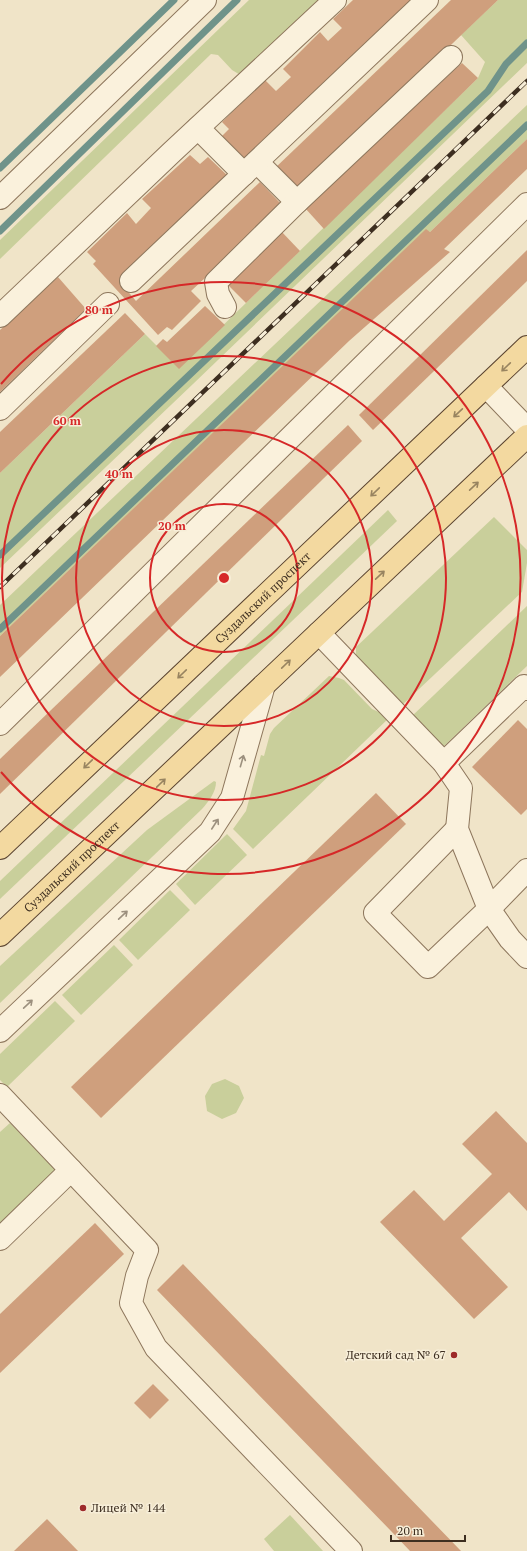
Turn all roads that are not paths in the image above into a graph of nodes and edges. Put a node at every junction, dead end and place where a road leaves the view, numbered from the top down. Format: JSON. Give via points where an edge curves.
{"nodes":[{"id":1,"x":205,"y":0,"type":"edge"},
{"id":2,"x":335,"y":0,"type":"edge"},
{"id":3,"x":427,"y":0,"type":"edge"},
{"id":4,"x":451,"y":57,"type":"dead end"},
{"id":5,"x":198,"y":128,"type":"junction"},
{"id":6,"x":250,"y":168,"type":"junction"},
{"id":7,"x":0,"y":198,"type":"edge"},
{"id":8,"x":297,"y":202,"type":"junction"},
{"id":9,"x":527,"y":204,"type":"edge"},
{"id":10,"x":131,"y":281,"type":"dead end"},
{"id":11,"x":108,"y":304,"type":"dead end"},
{"id":12,"x":226,"y":307,"type":"dead end"},
{"id":13,"x":0,"y":316,"type":"edge"},
{"id":14,"x":527,"y":347,"type":"edge"},
{"id":15,"x":486,"y":386,"type":"junction"},
{"id":16,"x":0,"y":409,"type":"edge"},
{"id":17,"x":527,"y":429,"type":"edge"},
{"id":18,"x":527,"y":436,"type":"edge"},
{"id":19,"x":319,"y":633,"type":"junction"},
{"id":20,"x":264,"y":685,"type":"junction"},
{"id":21,"x":527,"y":689,"type":"edge"},
{"id":22,"x":0,"y":724,"type":"edge"},
{"id":23,"x":444,"y":763,"type":"junction"},
{"id":24,"x":457,"y":829,"type":"junction"},
{"id":25,"x":0,"y":848,"type":"edge"},
{"id":26,"x":527,"y":870,"type":"edge"},
{"id":27,"x":489,"y":909,"type":"junction"},
{"id":28,"x":0,"y":936,"type":"edge"},
{"id":29,"x":527,"y":957,"type":"edge"},
{"id":30,"x":0,"y":1031,"type":"edge"},
{"id":31,"x":0,"y":1095,"type":"edge"},
{"id":32,"x":71,"y":1170,"type":"junction"},
{"id":33,"x":0,"y":1239,"type":"edge"},
{"id":34,"x":351,"y":1551,"type":"edge"}],
"edges":[{"from":1,"to":7,"type":"street"},
{"from":2,"to":5,"type":"street"},
{"from":3,"to":6,"type":"street"},
{"from":4,"to":8,"type":"street"},
{"from":5,"to":6,"type":"street"},
{"from":5,"to":13,"type":"street"},
{"from":6,"to":8,"type":"street"},
{"from":6,"to":10,"type":"street"},
{"from":8,"to":12,"type":"street","via":[[216,282],[218,294]]},
{"from":9,"to":22,"type":"street"},
{"from":11,"to":16,"type":"street"},
{"from":14,"to":15,"type":"main road","name":"Суздальский проспект","one_way":true},
{"from":15,"to":17,"type":"street"},
{"from":15,"to":25,"type":"main road","name":"Суздальский проспект","one_way":true},
{"from":19,"to":18,"type":"main road","name":"Суздальский проспект","one_way":true},
{"from":20,"to":19,"type":"main road","name":"Суздальский проспект","one_way":true},
{"from":19,"to":23,"type":"street"},
{"from":28,"to":20,"type":"main road","name":"Суздальский проспект","one_way":true},
{"from":30,"to":20,"type":"street","one_way":true,"via":[[210,832],[232,798]]},
{"from":21,"to":23,"type":"street","via":[[524,686]]},
{"from":23,"to":24,"type":"street","via":[[461,788]]},
{"from":24,"to":27,"type":"street"},
{"from":24,"to":27,"type":"street","via":[[375,913],[428,967]]},
{"from":26,"to":27,"type":"street"},
{"from":27,"to":29,"type":"street","via":[[510,939]]},
{"from":31,"to":32,"type":"street"},
{"from":32,"to":33,"type":"street"},
{"from":32,"to":34,"type":"street","via":[[147,1250],[137,1276],[131,1304],[156,1348]]}]}
